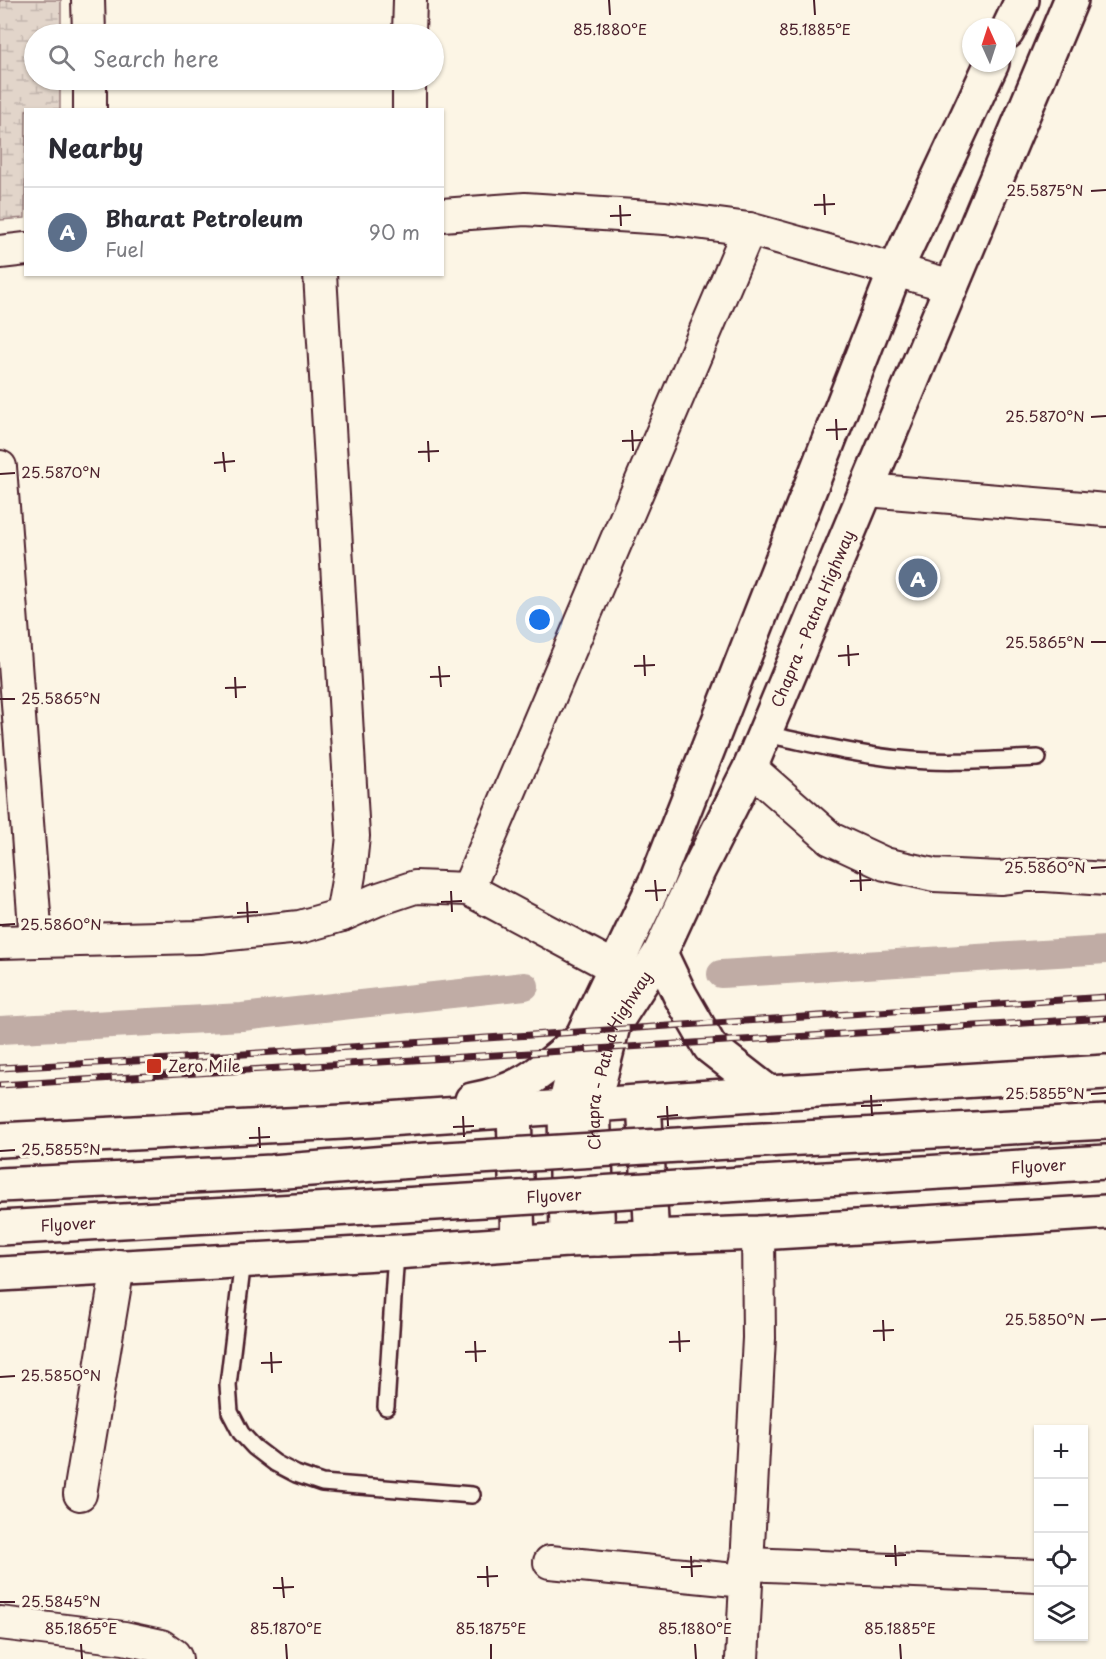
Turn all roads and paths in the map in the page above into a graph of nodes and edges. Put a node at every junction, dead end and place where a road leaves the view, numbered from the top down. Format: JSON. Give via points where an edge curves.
{"nodes":[{"id":1,"x":88,"y":0,"type":"edge"},
{"id":2,"x":410,"y":0,"type":"edge"},
{"id":3,"x":1022,"y":0,"type":"edge"},
{"id":4,"x":1071,"y":0,"type":"edge"},
{"id":5,"x":1014,"y":18,"type":"edge"},
{"id":6,"x":89,"y":24,"type":"edge"},
{"id":7,"x":410,"y":24,"type":"edge"},
{"id":8,"x":988,"y":72,"type":"edge"},
{"id":9,"x":90,"y":90,"type":"edge"},
{"id":10,"x":409,"y":90,"type":"edge"},
{"id":11,"x":90,"y":108,"type":"edge"},
{"id":12,"x":409,"y":108,"type":"edge"},
{"id":13,"x":444,"y":215,"type":"edge"},
{"id":14,"x":749,"y":229,"type":"junction"},
{"id":15,"x":24,"y":249,"type":"edge"},
{"id":16,"x":0,"y":252,"type":"edge"},
{"id":17,"x":896,"y":269,"type":"junction"},
{"id":18,"x":320,"y":276,"type":"edge"},
{"id":19,"x":952,"y":286,"type":"junction"},
{"id":20,"x":0,"y":467,"type":"edge"},
{"id":21,"x":867,"y":490,"type":"junction"},
{"id":22,"x":1106,"y":510,"type":"edge"},
{"id":23,"x":765,"y":734,"type":"junction"},
{"id":24,"x":1038,"y":758,"type":"dead end"},
{"id":25,"x":750,"y":768,"type":"junction"},
{"id":26,"x":1106,"y":879,"type":"edge"},
{"id":27,"x":468,"y":889,"type":"junction"},
{"id":28,"x":342,"y":915,"type":"junction"},
{"id":29,"x":36,"y":940,"type":"junction"},
{"id":30,"x":0,"y":942,"type":"edge"},
{"id":31,"x":660,"y":953,"type":"junction"},
{"id":32,"x":614,"y":967,"type":"junction"},
{"id":33,"x":582,"y":1037,"type":"junction"},
{"id":34,"x":1106,"y":1072,"type":"edge"},
{"id":35,"x":769,"y":1093,"type":"junction"},
{"id":36,"x":644,"y":1103,"type":"junction"},
{"id":37,"x":514,"y":1110,"type":"junction"},
{"id":38,"x":574,"y":1113,"type":"junction"},
{"id":39,"x":343,"y":1122,"type":"junction"},
{"id":40,"x":1106,"y":1122,"type":"edge"},
{"id":41,"x":0,"y":1140,"type":"edge"},
{"id":42,"x":1106,"y":1162,"type":"edge"},
{"id":43,"x":0,"y":1185,"type":"edge"},
{"id":44,"x":1106,"y":1212,"type":"edge"},
{"id":45,"x":0,"y":1228,"type":"edge"},
{"id":46,"x":758,"y":1233,"type":"junction"},
{"id":47,"x":652,"y":1237,"type":"junction"},
{"id":48,"x":598,"y":1239,"type":"junction"},
{"id":49,"x":567,"y":1240,"type":"junction"},
{"id":50,"x":518,"y":1244,"type":"junction"},
{"id":51,"x":396,"y":1252,"type":"junction"},
{"id":52,"x":243,"y":1260,"type":"junction"},
{"id":53,"x":118,"y":1266,"type":"junction"},
{"id":54,"x":0,"y":1274,"type":"edge"},
{"id":55,"x":386,"y":1407,"type":"dead end"},
{"id":56,"x":80,"y":1494,"type":"dead end"},
{"id":57,"x":472,"y":1495,"type":"dead end"},
{"id":58,"x":550,"y":1562,"type":"dead end"},
{"id":59,"x":746,"y":1573,"type":"junction"},
{"id":60,"x":1034,"y":1576,"type":"edge"},
{"id":61,"x":0,"y":1623,"type":"edge"},
{"id":62,"x":176,"y":1659,"type":"edge"},
{"id":63,"x":742,"y":1659,"type":"edge"}],
"edges":[{"from":1,"to":6,"type":"street"},
{"from":2,"to":7,"type":"street"},
{"from":3,"to":5,"type":"highway"},
{"from":4,"to":19,"type":"highway","name":"Chapra - Patna Highway"},
{"from":8,"to":17,"type":"highway","name":"Chapra - Patna Highway"},
{"from":9,"to":11,"type":"street"},
{"from":10,"to":12,"type":"street"},
{"from":13,"to":14,"type":"street","via":[[536,210],[664,218]]},
{"from":14,"to":17,"type":"street"},
{"from":14,"to":27,"type":"street"},
{"from":15,"to":16,"type":"street"},
{"from":17,"to":19,"type":"street"},
{"from":17,"to":32,"type":"highway","name":"Chapra - Patna Highway","via":[[657,879]]},
{"from":18,"to":28,"type":"street","via":[[353,836]]},
{"from":19,"to":21,"type":"highway","name":"Chapra - Patna Highway"},
{"from":20,"to":29,"type":"street"},
{"from":21,"to":22,"type":"street"},
{"from":21,"to":23,"type":"highway","name":"Chapra - Patna Highway"},
{"from":23,"to":24,"type":"lane","via":[[900,759],[953,762]]},
{"from":23,"to":25,"type":"highway","name":"Chapra - Patna Highway"},
{"from":25,"to":26,"type":"street","via":[[831,839],[885,864],[933,874]]},
{"from":25,"to":31,"type":"highway","name":"Chapra - Patna Highway"},
{"from":27,"to":28,"type":"street","via":[[415,887]]},
{"from":27,"to":32,"type":"street"},
{"from":28,"to":29,"type":"street","via":[[300,927],[199,937]]},
{"from":29,"to":30,"type":"street"},
{"from":31,"to":35,"type":"highway","via":[[710,1047]]},
{"from":31,"to":38,"type":"highway","name":"Chapra - Patna Highway","via":[[614,1026]]},
{"from":32,"to":33,"type":"highway","name":"Chapra - Patna Highway"},
{"from":33,"to":38,"type":"highway"},
{"from":33,"to":39,"type":"highway","via":[[536,1076],[515,1088],[490,1096]]},
{"from":34,"to":35,"type":"highway"},
{"from":35,"to":36,"type":"highway"},
{"from":36,"to":38,"type":"highway"},
{"from":36,"to":47,"type":"highway"},
{"from":37,"to":38,"type":"highway"},
{"from":37,"to":39,"type":"highway"},
{"from":37,"to":50,"type":"highway"},
{"from":38,"to":48,"type":"highway","name":"Chapra - Patna Highway"},
{"from":38,"to":49,"type":"highway"},
{"from":39,"to":41,"type":"highway"},
{"from":40,"to":43,"type":"highway","bridge":true},
{"from":42,"to":45,"type":"highway","name":"Flyover","bridge":true},
{"from":44,"to":46,"type":"highway"},
{"from":46,"to":47,"type":"highway"},
{"from":46,"to":59,"type":"street","via":[[759,1338]]},
{"from":47,"to":48,"type":"highway"},
{"from":48,"to":49,"type":"highway"},
{"from":49,"to":50,"type":"highway"},
{"from":50,"to":51,"type":"highway"},
{"from":51,"to":52,"type":"highway"},
{"from":51,"to":55,"type":"lane"},
{"from":52,"to":53,"type":"highway"},
{"from":52,"to":57,"type":"lane","via":[[228,1385],[230,1412],[254,1447],[275,1463],[322,1483]]},
{"from":53,"to":54,"type":"highway"},
{"from":53,"to":56,"type":"street"},
{"from":58,"to":59,"type":"street"},
{"from":59,"to":60,"type":"street"},
{"from":59,"to":63,"type":"street"},
{"from":61,"to":62,"type":"street","via":[[124,1638],[161,1646]]}]}
